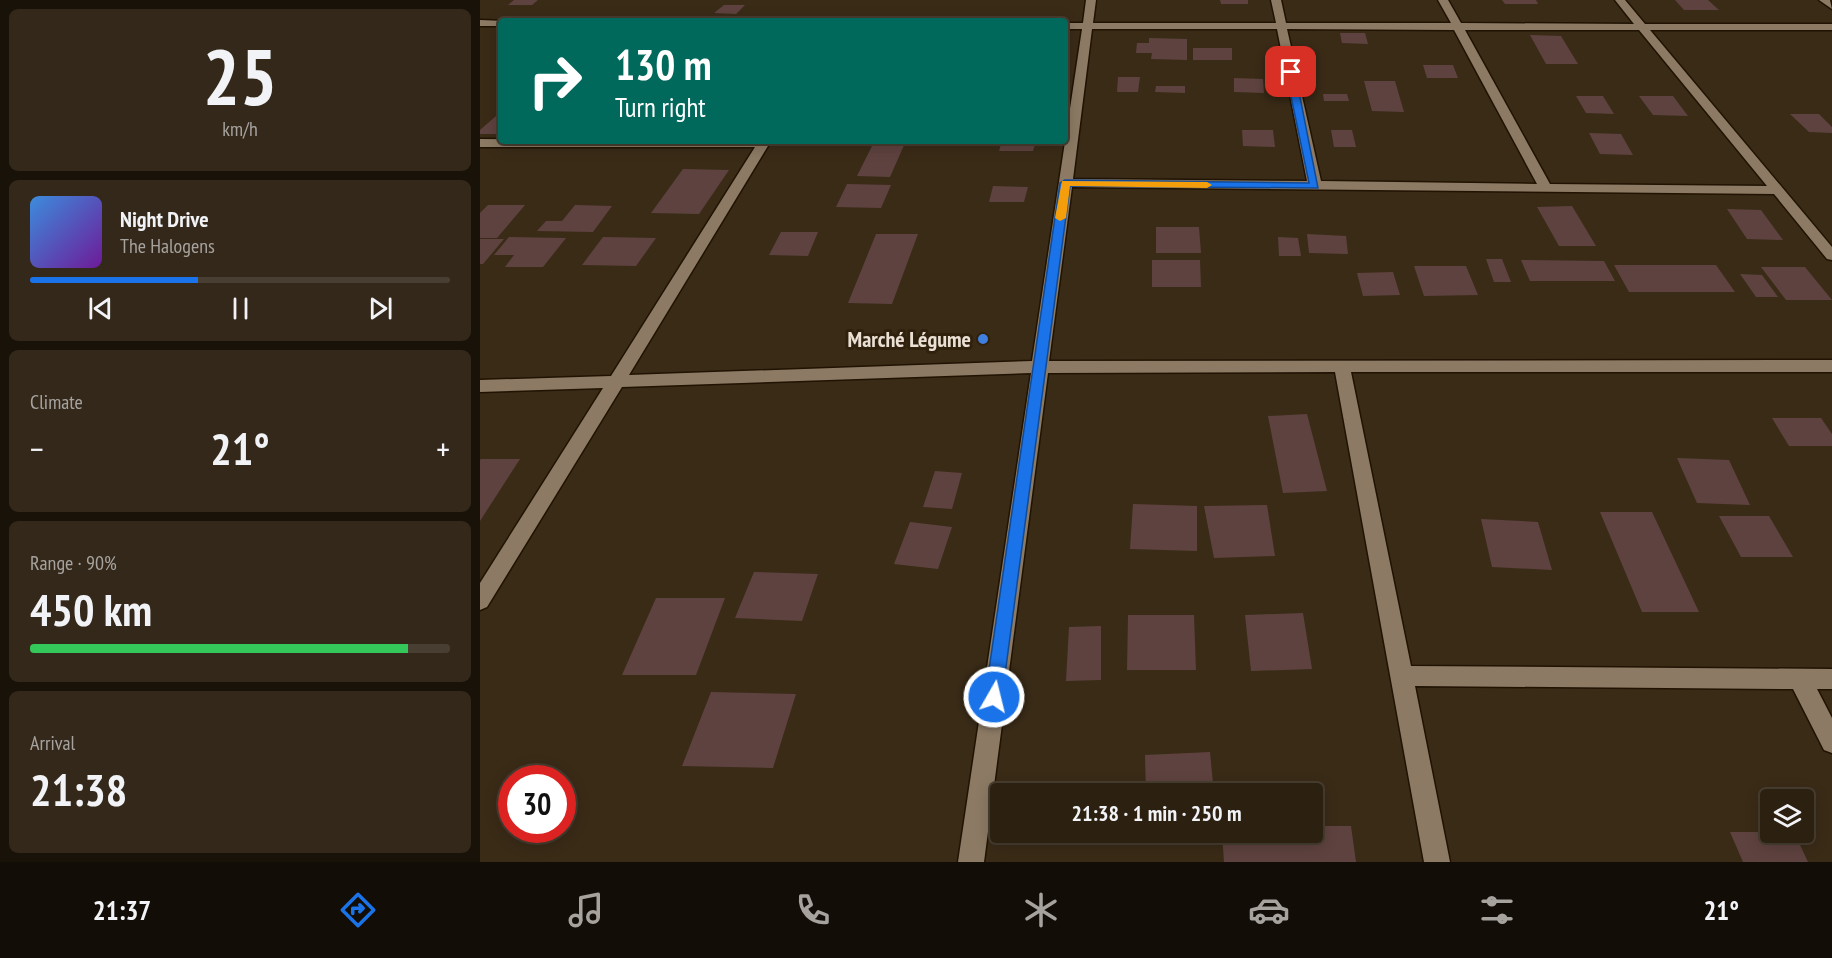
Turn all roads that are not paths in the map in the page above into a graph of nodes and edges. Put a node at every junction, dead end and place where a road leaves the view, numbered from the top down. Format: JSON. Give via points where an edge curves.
{"nodes":[{"id":1,"x":1091,"y":0,"type":"edge"},
{"id":2,"x":1276,"y":0,"type":"edge"},
{"id":3,"x":1443,"y":0,"type":"edge"},
{"id":4,"x":1620,"y":0,"type":"edge"},
{"id":5,"x":1824,"y":0,"type":"edge"},
{"id":6,"x":1832,"y":6,"type":"edge"},
{"id":7,"x":480,"y":23,"type":"edge"},
{"id":8,"x":498,"y":23,"type":"edge"},
{"id":9,"x":1068,"y":26,"type":"edge"},
{"id":10,"x":1087,"y":26,"type":"junction"},
{"id":11,"x":1281,"y":26,"type":"junction"},
{"id":12,"x":1456,"y":27,"type":"junction"},
{"id":13,"x":1642,"y":27,"type":"junction"},
{"id":14,"x":1832,"y":27,"type":"edge"},
{"id":15,"x":480,"y":143,"type":"edge"},
{"id":16,"x":498,"y":143,"type":"edge"},
{"id":17,"x":763,"y":144,"type":"edge"},
{"id":18,"x":1065,"y":183,"type":"junction"},
{"id":19,"x":1315,"y":186,"type":"junction"},
{"id":20,"x":1546,"y":188,"type":"junction"},
{"id":21,"x":1777,"y":190,"type":"junction"},
{"id":22,"x":1832,"y":256,"type":"edge"},
{"id":23,"x":1832,"y":366,"type":"edge"},
{"id":24,"x":1040,"y":367,"type":"junction"},
{"id":25,"x":1342,"y":367,"type":"junction"},
{"id":26,"x":616,"y":381,"type":"junction"},
{"id":27,"x":480,"y":386,"type":"edge"},
{"id":28,"x":480,"y":601,"type":"edge"},
{"id":29,"x":1402,"y":676,"type":"junction"},
{"id":30,"x":1800,"y":679,"type":"junction"},
{"id":31,"x":1832,"y":679,"type":"edge"},
{"id":32,"x":1832,"y":741,"type":"edge"},
{"id":33,"x":971,"y":862,"type":"edge"},
{"id":34,"x":1437,"y":862,"type":"edge"}],
"edges":[{"from":1,"to":10,"type":"street"},
{"from":2,"to":11,"type":"street"},
{"from":3,"to":12,"type":"street"},
{"from":4,"to":13,"type":"street"},
{"from":5,"to":6,"type":"street"},
{"from":7,"to":8,"type":"street"},
{"from":9,"to":10,"type":"street"},
{"from":10,"to":11,"type":"street"},
{"from":10,"to":18,"type":"street"},
{"from":11,"to":12,"type":"street"},
{"from":11,"to":19,"type":"street"},
{"from":12,"to":13,"type":"street"},
{"from":12,"to":20,"type":"street"},
{"from":13,"to":14,"type":"street"},
{"from":13,"to":21,"type":"street"},
{"from":15,"to":16,"type":"street"},
{"from":17,"to":26,"type":"street"},
{"from":18,"to":19,"type":"street"},
{"from":18,"to":24,"type":"street"},
{"from":19,"to":20,"type":"street"},
{"from":20,"to":21,"type":"street"},
{"from":21,"to":22,"type":"street"},
{"from":23,"to":25,"type":"street"},
{"from":24,"to":25,"type":"street"},
{"from":24,"to":26,"type":"street"},
{"from":24,"to":33,"type":"street"},
{"from":25,"to":29,"type":"street"},
{"from":26,"to":27,"type":"street"},
{"from":26,"to":28,"type":"street"},
{"from":29,"to":30,"type":"street"},
{"from":29,"to":34,"type":"street"},
{"from":30,"to":31,"type":"street"},
{"from":30,"to":32,"type":"street"}]}
